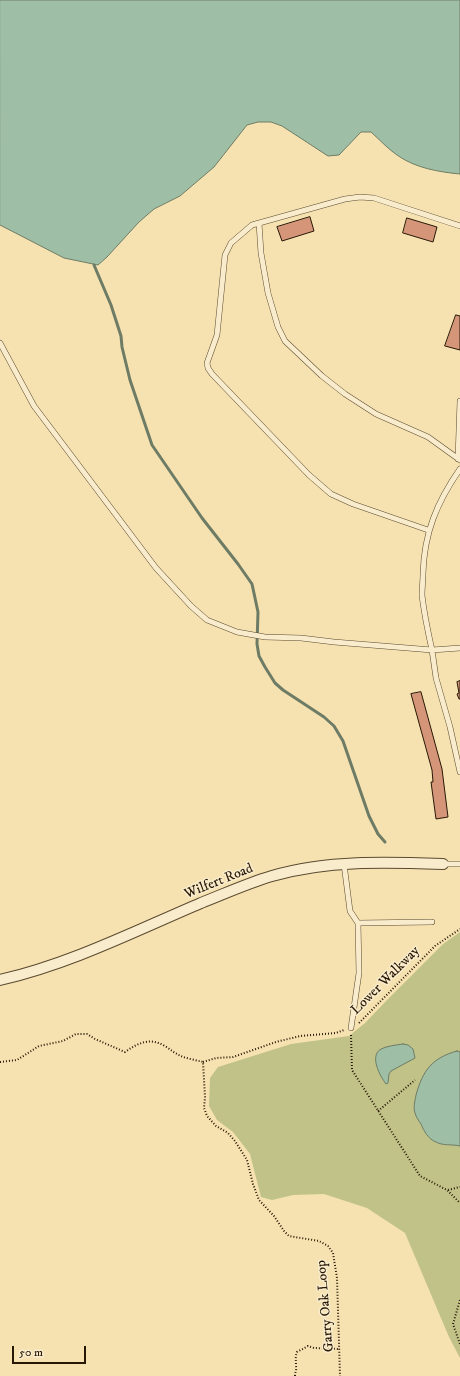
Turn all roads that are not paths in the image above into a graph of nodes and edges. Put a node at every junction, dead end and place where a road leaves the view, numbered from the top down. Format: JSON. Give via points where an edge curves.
{"nodes":[{"id":1,"x":259,"y":223,"type":"junction"},
{"id":2,"x":460,"y":226,"type":"edge"},
{"id":3,"x":0,"y":343,"type":"edge"},
{"id":4,"x":460,"y":401,"type":"edge"},
{"id":5,"x":459,"y":459,"type":"edge"},
{"id":6,"x":460,"y":469,"type":"edge"},
{"id":7,"x":428,"y":530,"type":"junction"},
{"id":8,"x":460,"y":648,"type":"edge"},
{"id":9,"x":432,"y":650,"type":"junction"},
{"id":10,"x":460,"y":772,"type":"edge"},
{"id":11,"x":344,"y":864,"type":"junction"},
{"id":12,"x":443,"y":864,"type":"joint"},
{"id":13,"x":460,"y":864,"type":"edge"},
{"id":14,"x":358,"y":922,"type":"junction"},
{"id":15,"x":432,"y":922,"type":"dead end"},
{"id":16,"x":0,"y":980,"type":"edge"},
{"id":17,"x":351,"y":1028,"type":"road end"}],
"edges":[{"from":1,"to":2,"type":"lane","via":[[360,197],[374,198]]},
{"from":1,"to":5,"type":"lane","via":[[268,293],[285,342],[344,394],[376,414],[428,437]]},
{"from":1,"to":7,"type":"lane","via":[[252,225],[231,243],[224,255],[217,335],[207,363],[208,368],[309,475],[331,494]]},
{"from":3,"to":9,"type":"lane","via":[[34,406],[156,568],[207,620],[237,632],[265,637]]},
{"from":4,"to":5,"type":"lane"},
{"from":6,"to":7,"type":"lane","via":[[450,483]]},
{"from":7,"to":9,"type":"lane","via":[[422,594]]},
{"from":8,"to":9,"type":"lane"},
{"from":9,"to":10,"type":"lane","via":[[436,678]]},
{"from":11,"to":12,"type":"street","name":"Wilfert Road"},
{"from":11,"to":14,"type":"lane","via":[[350,911]]},
{"from":11,"to":16,"type":"street","name":"Wilfert Road","via":[[317,866],[272,876],[227,892],[96,949],[23,975]]},
{"from":12,"to":13,"type":"lane","name":"Wilfert Road"},
{"from":14,"to":15,"type":"lane"},
{"from":14,"to":17,"type":"lane","via":[[359,973]]}]}
